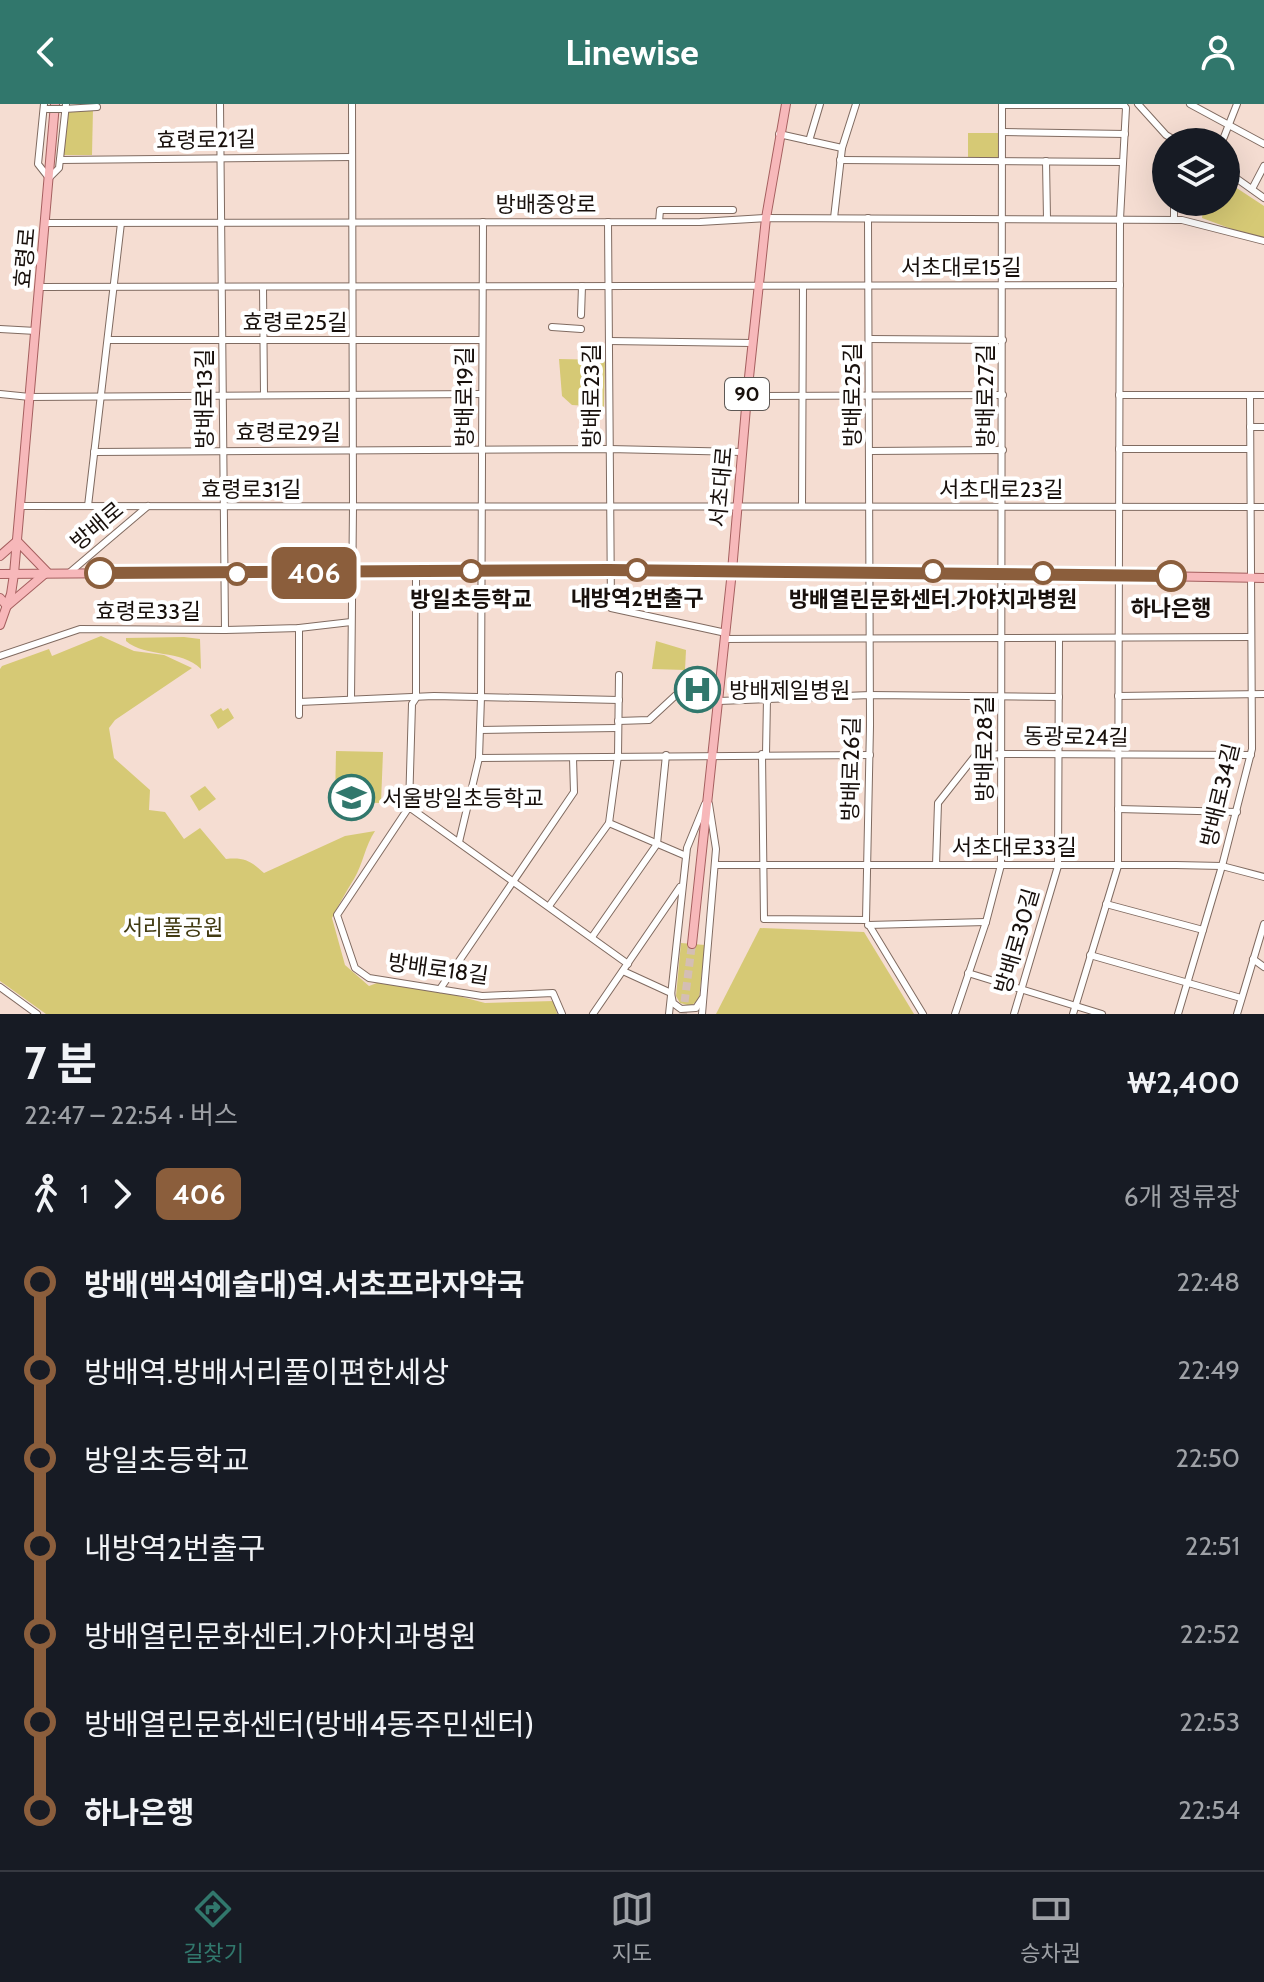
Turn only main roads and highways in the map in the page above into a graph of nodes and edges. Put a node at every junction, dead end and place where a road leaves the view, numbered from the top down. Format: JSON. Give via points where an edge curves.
{"nodes":[{"id":1,"x":786,"y":104,"type":"edge"},
{"id":2,"x":55,"y":107,"type":"edge"},
{"id":3,"x":17,"y":541,"type":"junction"},
{"id":4,"x":0,"y":556,"type":"edge"},
{"id":5,"x":732,"y":571,"type":"junction"},
{"id":6,"x":47,"y":572,"type":"junction"},
{"id":7,"x":0,"y":574,"type":"edge"},
{"id":8,"x":14,"y":574,"type":"junction"},
{"id":9,"x":1264,"y":578,"type":"edge"},
{"id":10,"x":0,"y":598,"type":"edge"},
{"id":11,"x":7,"y":606,"type":"junction"},
{"id":12,"x":0,"y":625,"type":"edge"},
{"id":13,"x":692,"y":944,"type":"tunnel mouth"}],
"edges":[{"from":1,"to":5,"type":"main road","name":"서초대로","number":"90","via":[[766,218]]},
{"from":2,"to":3,"type":"main road","name":"효령로"},
{"from":3,"to":4,"type":"main road"},
{"from":3,"to":6,"type":"main road"},
{"from":3,"to":8,"type":"main road","name":"효령로"},
{"from":5,"to":6,"type":"main road","name":"방배로"},
{"from":5,"to":9,"type":"main road","name":"방배로"},
{"from":5,"to":13,"type":"main road","name":"서초대로","number":"90"},
{"from":6,"to":8,"type":"main road","name":"방배로"},
{"from":6,"to":11,"type":"main road"},
{"from":7,"to":8,"type":"main road","name":"방배로"},
{"from":8,"to":11,"type":"main road","name":"효령로"},
{"from":10,"to":11,"type":"main road"},
{"from":11,"to":12,"type":"main road","name":"효령로"}]}
